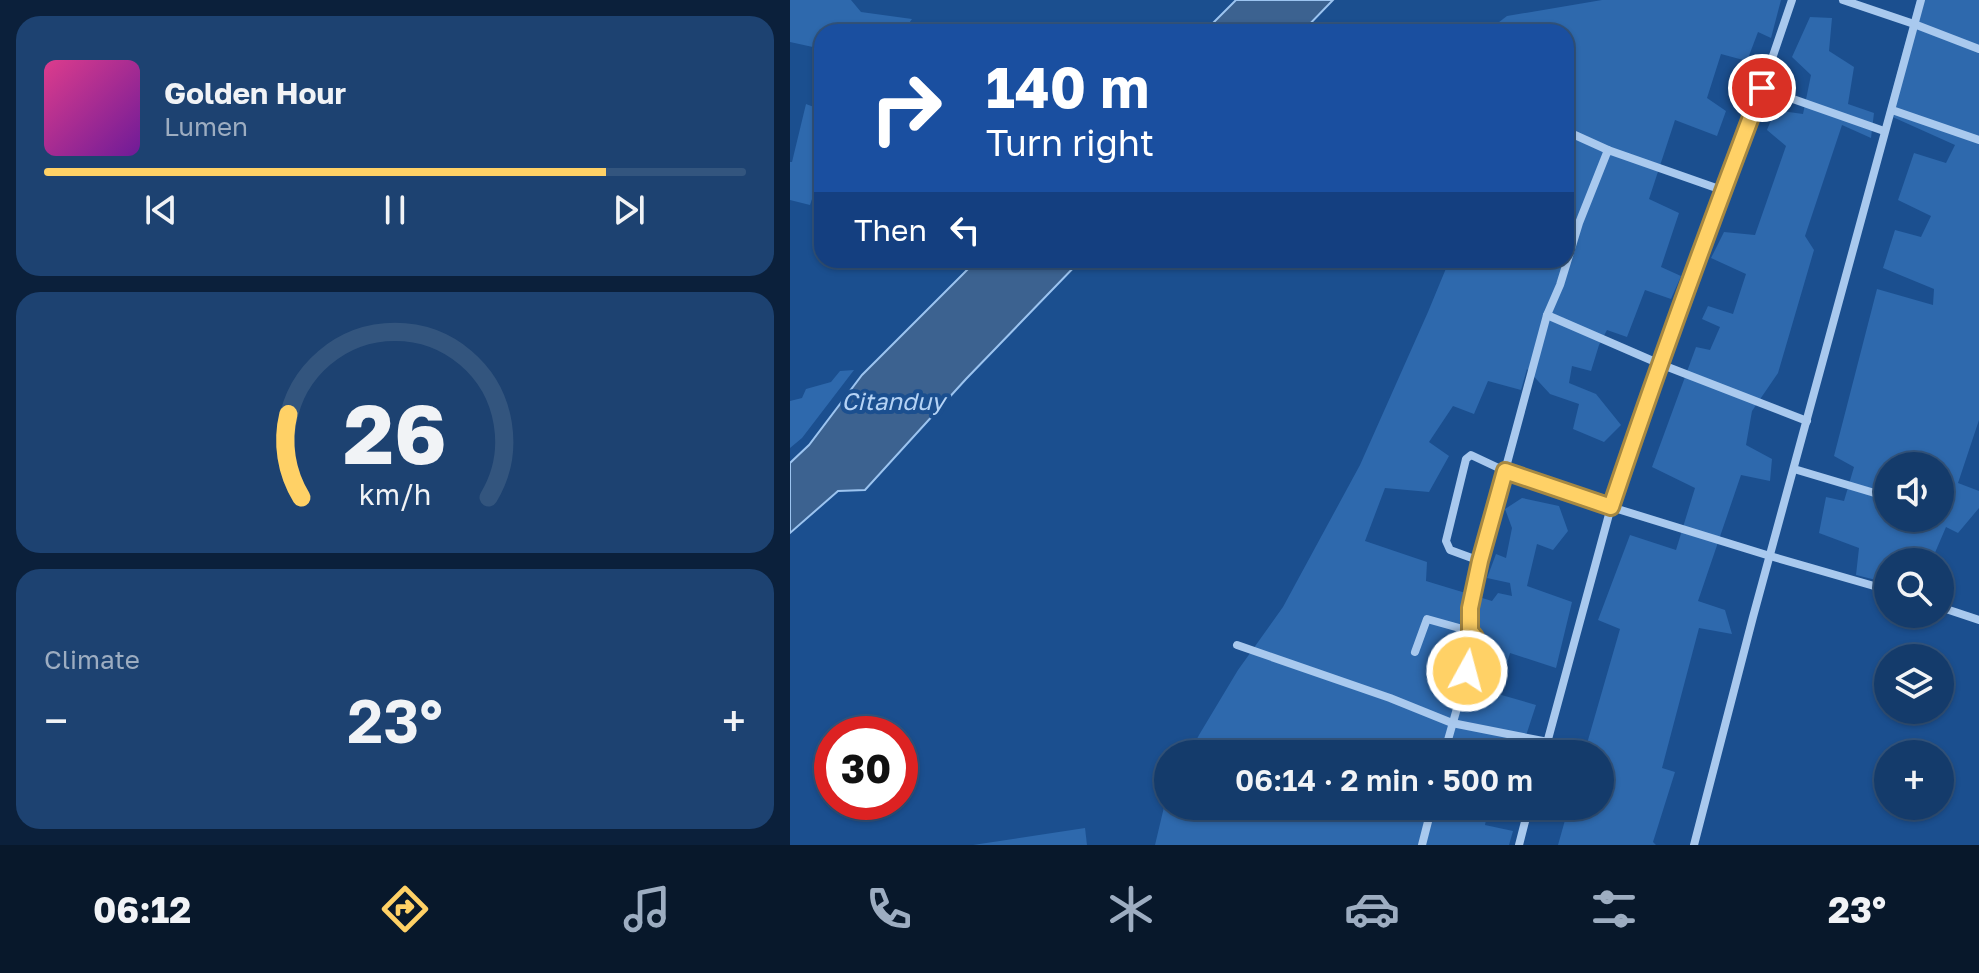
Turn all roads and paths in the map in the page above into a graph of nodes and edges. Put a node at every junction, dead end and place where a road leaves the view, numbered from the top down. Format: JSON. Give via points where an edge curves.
{"nodes":[{"id":1,"x":1792,"y":0,"type":"edge"},
{"id":2,"x":1843,"y":0,"type":"edge"},
{"id":3,"x":1921,"y":0,"type":"edge"},
{"id":4,"x":1914,"y":24,"type":"junction"},
{"id":5,"x":1979,"y":49,"type":"edge"},
{"id":6,"x":1762,"y":88,"type":"junction"},
{"id":7,"x":1892,"y":110,"type":"junction"},
{"id":8,"x":1884,"y":131,"type":"junction"},
{"id":9,"x":1574,"y":135,"type":"edge"},
{"id":10,"x":1979,"y":140,"type":"edge"},
{"id":11,"x":1608,"y":150,"type":"junction"},
{"id":12,"x":1722,"y":190,"type":"junction"},
{"id":13,"x":1574,"y":239,"type":"edge"},
{"id":14,"x":1565,"y":268,"type":"edge"},
{"id":15,"x":1547,"y":315,"type":"junction"},
{"id":16,"x":1660,"y":364,"type":"junction"},
{"id":17,"x":1807,"y":421,"type":"junction"},
{"id":18,"x":1794,"y":469,"type":"junction"},
{"id":19,"x":1505,"y":471,"type":"junction"},
{"id":20,"x":1874,"y":493,"type":"edge"},
{"id":21,"x":1611,"y":507,"type":"junction"},
{"id":22,"x":1770,"y":556,"type":"junction"},
{"id":23,"x":1480,"y":561,"type":"junction"},
{"id":24,"x":1874,"y":586,"type":"edge"},
{"id":25,"x":1954,"y":612,"type":"edge"},
{"id":26,"x":1979,"y":620,"type":"edge"},
{"id":27,"x":1470,"y":631,"type":"junction"},
{"id":28,"x":1237,"y":645,"type":"dead end"},
{"id":29,"x":1415,"y":652,"type":"dead end"},
{"id":30,"x":1452,"y":723,"type":"junction"},
{"id":31,"x":1448,"y":740,"type":"edge"},
{"id":32,"x":1538,"y":740,"type":"edge"},
{"id":33,"x":1548,"y":740,"type":"edge"},
{"id":34,"x":1429,"y":820,"type":"edge"},
{"id":35,"x":1525,"y":820,"type":"edge"},
{"id":36,"x":1425,"y":844,"type":"edge"},
{"id":37,"x":1519,"y":845,"type":"edge"},
{"id":38,"x":1694,"y":845,"type":"edge"}],
"edges":[{"from":1,"to":6,"type":"street"},
{"from":2,"to":4,"type":"street"},
{"from":3,"to":4,"type":"street"},
{"from":4,"to":5,"type":"street"},
{"from":4,"to":7,"type":"street"},
{"from":6,"to":8,"type":"street"},
{"from":6,"to":12,"type":"street"},
{"from":7,"to":8,"type":"street"},
{"from":7,"to":10,"type":"street"},
{"from":8,"to":17,"type":"street"},
{"from":9,"to":11,"type":"street"},
{"from":11,"to":12,"type":"street"},
{"from":11,"to":13,"type":"street"},
{"from":12,"to":16,"type":"street"},
{"from":14,"to":15,"type":"street"},
{"from":15,"to":16,"type":"street"},
{"from":15,"to":19,"type":"street"},
{"from":16,"to":17,"type":"street"},
{"from":16,"to":21,"type":"street"},
{"from":17,"to":18,"type":"street"},
{"from":18,"to":20,"type":"street"},
{"from":18,"to":22,"type":"street"},
{"from":19,"to":21,"type":"street"},
{"from":19,"to":23,"type":"street"},
{"from":19,"to":23,"type":"street","via":[[1471,455],[1466,459],[1446,541],[1450,550]]},
{"from":21,"to":22,"type":"street"},
{"from":21,"to":33,"type":"street"},
{"from":22,"to":24,"type":"street"},
{"from":22,"to":38,"type":"street"},
{"from":23,"to":27,"type":"street"},
{"from":25,"to":26,"type":"street"},
{"from":27,"to":29,"type":"street","via":[[1427,619]]},
{"from":27,"to":30,"type":"street","via":[[1475,645]]},
{"from":28,"to":30,"type":"street"},
{"from":30,"to":31,"type":"street"},
{"from":30,"to":32,"type":"street"},
{"from":34,"to":36,"type":"street"},
{"from":35,"to":37,"type":"street"}]}
